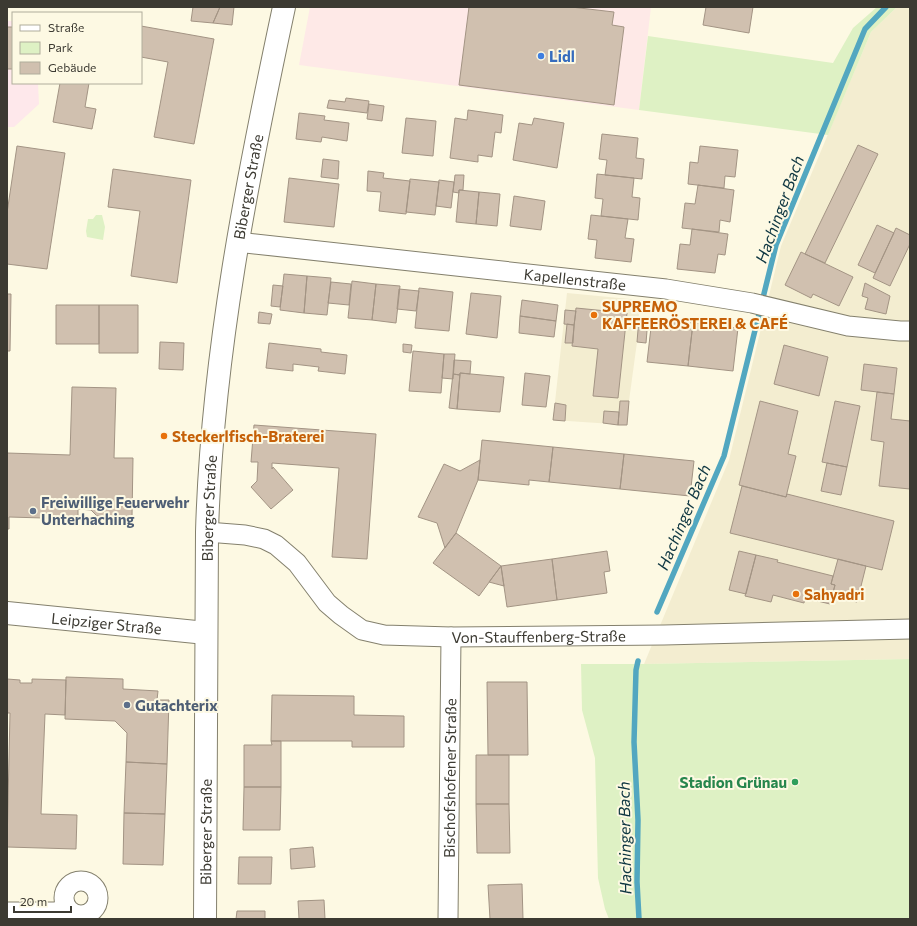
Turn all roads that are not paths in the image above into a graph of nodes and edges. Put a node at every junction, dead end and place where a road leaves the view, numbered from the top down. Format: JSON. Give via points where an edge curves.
{"nodes":[{"id":1,"x":284,"y":7,"type":"edge"},
{"id":2,"x":237,"y":242,"type":"junction"},
{"id":3,"x":910,"y":331,"type":"edge"},
{"id":4,"x":207,"y":532,"type":"junction"},
{"id":5,"x":7,"y":613,"type":"edge"},
{"id":6,"x":910,"y":629,"type":"edge"},
{"id":7,"x":206,"y":633,"type":"junction"},
{"id":8,"x":451,"y":637,"type":"junction"},
{"id":9,"x":68,"y":910,"type":"dead end"},
{"id":10,"x":7,"y":912,"type":"edge"},
{"id":11,"x":205,"y":919,"type":"edge"},
{"id":12,"x":448,"y":919,"type":"edge"}],
"edges":[{"from":1,"to":2,"type":"main road","name":"Biberger Straße"},
{"from":2,"to":3,"type":"street","name":"Kapellenstraße","via":[[645,286],[762,306],[848,326]]},
{"from":2,"to":4,"type":"main road","name":"Biberger Straße","via":[[215,405]]},
{"from":4,"to":7,"type":"main road","name":"Biberger Straße"},
{"from":4,"to":8,"type":"street","name":"Von-Stauffenberg-Straße","via":[[245,535],[264,539],[276,545],[298,563],[327,603],[362,630],[384,635]]},
{"from":5,"to":7,"type":"main road","name":"Leipziger Straße"},
{"from":6,"to":8,"type":"street","name":"Von-Stauffenberg-Straße"},
{"from":7,"to":11,"type":"main road","name":"Biberger Straße"},
{"from":8,"to":12,"type":"street","name":"Bischofshofener Straße"},
{"from":9,"to":10,"type":"street"}]}
